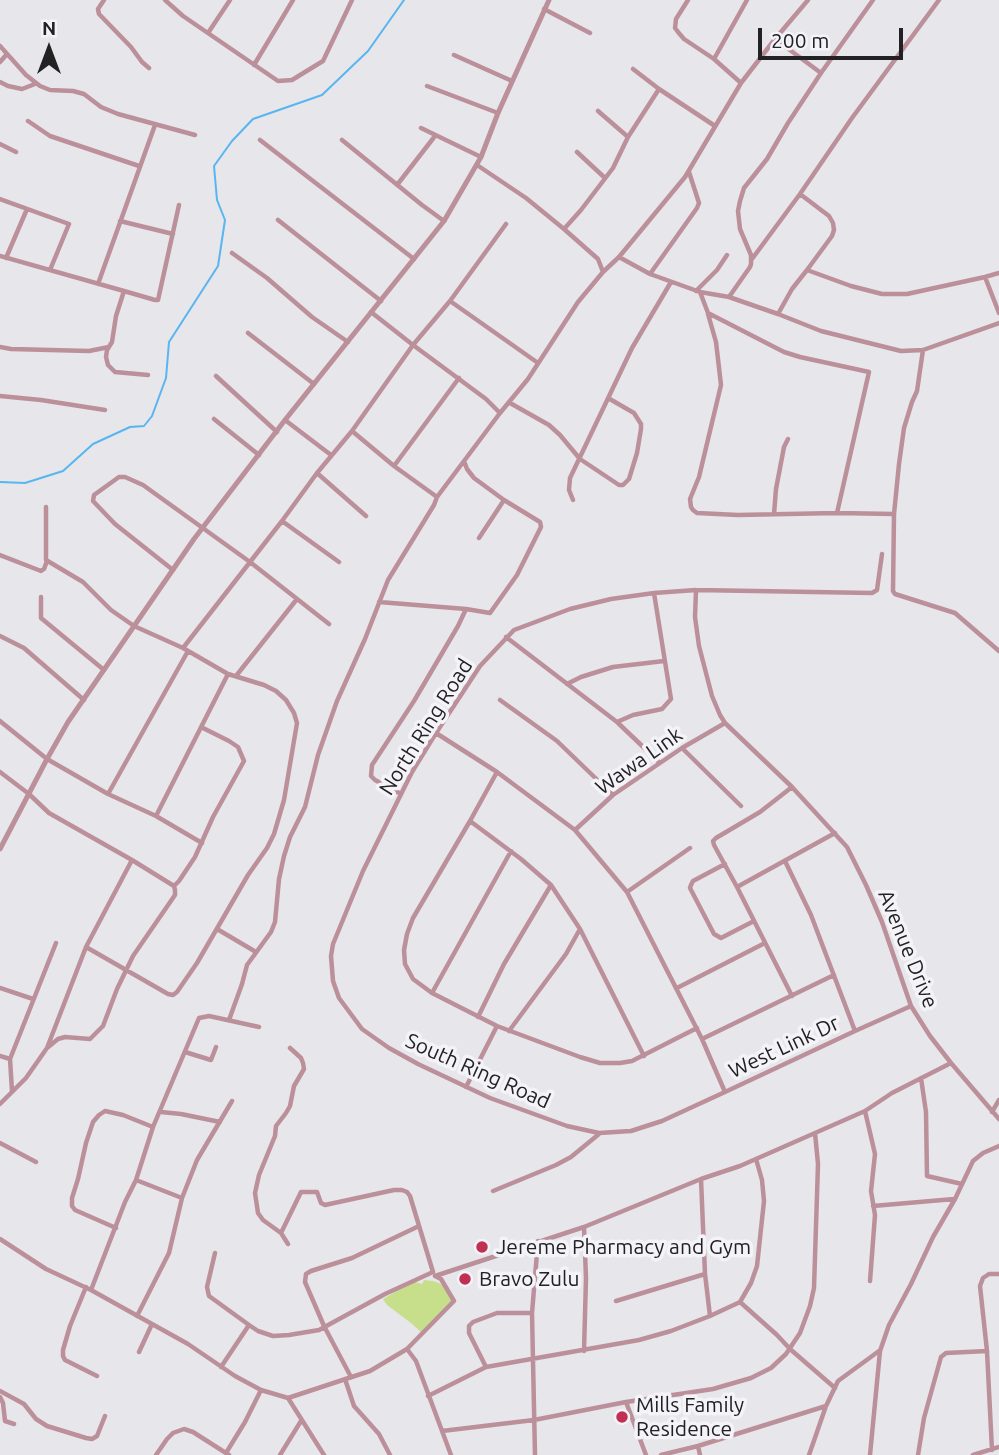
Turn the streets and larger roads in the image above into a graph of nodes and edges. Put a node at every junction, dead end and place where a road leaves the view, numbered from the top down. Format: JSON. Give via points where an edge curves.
{"nodes":[{"id":1,"x":104,"y":0,"type":"edge"},
{"id":2,"x":230,"y":0,"type":"edge"},
{"id":3,"x":293,"y":0,"type":"edge"},
{"id":4,"x":352,"y":0,"type":"edge"},
{"id":5,"x":549,"y":0,"type":"edge"},
{"id":6,"x":688,"y":0,"type":"edge"},
{"id":7,"x":747,"y":0,"type":"edge"},
{"id":8,"x":808,"y":0,"type":"edge"},
{"id":9,"x":873,"y":0,"type":"edge"},
{"id":10,"x":939,"y":0,"type":"edge"},
{"id":11,"x":168,"y":1,"type":"edge"},
{"id":12,"x":544,"y":9,"type":"junction"},
{"id":13,"x":208,"y":33,"type":"junction"},
{"id":14,"x":590,"y":33,"type":"dead end"},
{"id":15,"x":775,"y":38,"type":"junction"},
{"id":16,"x":0,"y":46,"type":"edge"},
{"id":17,"x":7,"y":54,"type":"junction"},
{"id":18,"x":454,"y":55,"type":"dead end"},
{"id":19,"x":714,"y":59,"type":"junction"},
{"id":20,"x":0,"y":61,"type":"edge"},
{"id":21,"x":254,"y":65,"type":"junction"},
{"id":22,"x":149,"y":68,"type":"dead end"},
{"id":23,"x":633,"y":69,"type":"dead end"},
{"id":24,"x":821,"y":73,"type":"junction"},
{"id":25,"x":512,"y":81,"type":"junction"},
{"id":26,"x":0,"y":82,"type":"edge"},
{"id":27,"x":741,"y":83,"type":"junction"},
{"id":28,"x":36,"y":84,"type":"junction"},
{"id":29,"x":427,"y":86,"type":"dead end"},
{"id":30,"x":659,"y":89,"type":"junction"},
{"id":31,"x":598,"y":111,"type":"dead end"},
{"id":32,"x":498,"y":113,"type":"junction"},
{"id":33,"x":28,"y":121,"type":"dead end"},
{"id":34,"x":155,"y":125,"type":"junction"},
{"id":35,"x":715,"y":126,"type":"junction"},
{"id":36,"x":421,"y":128,"type":"dead end"},
{"id":37,"x":195,"y":135,"type":"dead end"},
{"id":38,"x":435,"y":135,"type":"junction"},
{"id":39,"x":628,"y":138,"type":"junction"},
{"id":40,"x":260,"y":140,"type":"dead end"},
{"id":41,"x":342,"y":140,"type":"dead end"},
{"id":42,"x":0,"y":144,"type":"edge"},
{"id":43,"x":16,"y":152,"type":"dead end"},
{"id":44,"x":577,"y":152,"type":"dead end"},
{"id":45,"x":481,"y":157,"type":"junction"},
{"id":46,"x":477,"y":165,"type":"junction"},
{"id":47,"x":139,"y":166,"type":"junction"},
{"id":48,"x":689,"y":171,"type":"junction"},
{"id":49,"x":605,"y":178,"type":"junction"},
{"id":50,"x":397,"y":185,"type":"junction"},
{"id":51,"x":800,"y":194,"type":"junction"},
{"id":52,"x":0,"y":199,"type":"edge"},
{"id":53,"x":179,"y":205,"type":"dead end"},
{"id":54,"x":27,"y":209,"type":"junction"},
{"id":55,"x":278,"y":220,"type":"dead end"},
{"id":56,"x":120,"y":221,"type":"junction"},
{"id":57,"x":444,"y":221,"type":"junction"},
{"id":58,"x":506,"y":224,"type":"dead end"},
{"id":59,"x":564,"y":229,"type":"junction"},
{"id":60,"x":173,"y":234,"type":"junction"},
{"id":61,"x":232,"y":253,"type":"dead end"},
{"id":62,"x":727,"y":255,"type":"dead end"},
{"id":63,"x":2,"y":257,"type":"edge"},
{"id":64,"x":620,"y":257,"type":"junction"},
{"id":65,"x":414,"y":260,"type":"junction"},
{"id":66,"x":752,"y":260,"type":"junction"},
{"id":67,"x":50,"y":270,"type":"junction"},
{"id":68,"x":807,"y":270,"type":"junction"},
{"id":69,"x":603,"y":272,"type":"junction"},
{"id":70,"x":999,"y":273,"type":"edge"},
{"id":71,"x":650,"y":274,"type":"junction"},
{"id":72,"x":985,"y":277,"type":"junction"},
{"id":73,"x":671,"y":282,"type":"junction"},
{"id":74,"x":98,"y":284,"type":"junction"},
{"id":75,"x":124,"y":291,"type":"junction"},
{"id":76,"x":698,"y":291,"type":"junction"},
{"id":77,"x":729,"y":297,"type":"junction"},
{"id":78,"x":381,"y":301,"type":"junction"},
{"id":79,"x":450,"y":301,"type":"junction"},
{"id":80,"x":371,"y":312,"type":"junction"},
{"id":81,"x":708,"y":313,"type":"junction"},
{"id":82,"x":999,"y":313,"type":"edge"},
{"id":83,"x":778,"y":314,"type":"junction"},
{"id":84,"x":999,"y":323,"type":"edge"},
{"id":85,"x":248,"y":333,"type":"dead end"},
{"id":86,"x":348,"y":342,"type":"junction"},
{"id":87,"x":412,"y":345,"type":"junction"},
{"id":88,"x":0,"y":347,"type":"edge"},
{"id":89,"x":109,"y":347,"type":"junction"},
{"id":90,"x":923,"y":350,"type":"junction"},
{"id":91,"x":538,"y":363,"type":"junction"},
{"id":92,"x":148,"y":375,"type":"dead end"},
{"id":93,"x":216,"y":376,"type":"dead end"},
{"id":94,"x":459,"y":378,"type":"junction"},
{"id":95,"x":314,"y":384,"type":"junction"},
{"id":96,"x":0,"y":396,"type":"edge"},
{"id":97,"x":608,"y":398,"type":"junction"},
{"id":98,"x":510,"y":403,"type":"junction"},
{"id":99,"x":106,"y":410,"type":"dead end"},
{"id":100,"x":500,"y":413,"type":"junction"},
{"id":101,"x":214,"y":419,"type":"dead end"},
{"id":102,"x":285,"y":421,"type":"junction"},
{"id":103,"x":352,"y":431,"type":"junction"},
{"id":104,"x":277,"y":432,"type":"junction"},
{"id":105,"x":788,"y":439,"type":"dead end"},
{"id":106,"x":259,"y":455,"type":"junction"},
{"id":107,"x":331,"y":455,"type":"junction"},
{"id":108,"x":580,"y":459,"type":"junction"},
{"id":109,"x":464,"y":461,"type":"junction"},
{"id":110,"x":394,"y":466,"type":"junction"},
{"id":111,"x":317,"y":472,"type":"junction"},
{"id":112,"x":437,"y":497,"type":"junction"},
{"id":113,"x":504,"y":500,"type":"junction"},
{"id":114,"x":573,"y":500,"type":"dead end"},
{"id":115,"x":46,"y":507,"type":"dead end"},
{"id":116,"x":837,"y":513,"type":"junction"},
{"id":117,"x":774,"y":514,"type":"junction"},
{"id":118,"x":894,"y":514,"type":"junction"},
{"id":119,"x":366,"y":516,"type":"dead end"},
{"id":120,"x":282,"y":522,"type":"junction"},
{"id":121,"x":202,"y":529,"type":"junction"},
{"id":122,"x":480,"y":538,"type":"dead end"},
{"id":123,"x":881,"y":554,"type":"dead end"},
{"id":124,"x":0,"y":555,"type":"edge"},
{"id":125,"x":47,"y":561,"type":"junction"},
{"id":126,"x":250,"y":562,"type":"junction"},
{"id":127,"x":338,"y":562,"type":"dead end"},
{"id":128,"x":173,"y":570,"type":"junction"},
{"id":129,"x":696,"y":590,"type":"junction"},
{"id":130,"x":654,"y":593,"type":"junction"},
{"id":131,"x":41,"y":597,"type":"dead end"},
{"id":132,"x":297,"y":600,"type":"junction"},
{"id":133,"x":379,"y":602,"type":"junction"},
{"id":134,"x":466,"y":609,"type":"junction"},
{"id":135,"x":329,"y":624,"type":"dead end"},
{"id":136,"x":134,"y":626,"type":"junction"},
{"id":137,"x":0,"y":636,"type":"edge"},
{"id":138,"x":506,"y":638,"type":"junction"},
{"id":139,"x":185,"y":649,"type":"junction"},
{"id":140,"x":999,"y":651,"type":"edge"},
{"id":141,"x":664,"y":661,"type":"junction"},
{"id":142,"x":105,"y":670,"type":"junction"},
{"id":143,"x":228,"y":674,"type":"junction"},
{"id":144,"x":236,"y":677,"type":"junction"},
{"id":145,"x":567,"y":684,"type":"junction"},
{"id":146,"x":84,"y":701,"type":"junction"},
{"id":147,"x":500,"y":701,"type":"dead end"},
{"id":148,"x":0,"y":721,"type":"edge"},
{"id":149,"x":617,"y":722,"type":"junction"},
{"id":150,"x":725,"y":723,"type":"junction"},
{"id":151,"x":201,"y":727,"type":"junction"},
{"id":152,"x":436,"y":733,"type":"junction"},
{"id":153,"x":682,"y":748,"type":"junction"},
{"id":154,"x":47,"y":759,"type":"junction"},
{"id":155,"x":660,"y":763,"type":"junction"},
{"id":156,"x":0,"y":772,"type":"edge"},
{"id":157,"x":497,"y":772,"type":"junction"},
{"id":158,"x":792,"y":788,"type":"junction"},
{"id":159,"x":29,"y":794,"type":"junction"},
{"id":160,"x":108,"y":794,"type":"junction"},
{"id":161,"x":401,"y":794,"type":"junction"},
{"id":162,"x":613,"y":795,"type":"junction"},
{"id":163,"x":741,"y":806,"type":"dead end"},
{"id":164,"x":156,"y":816,"type":"junction"},
{"id":165,"x":470,"y":821,"type":"junction"},
{"id":166,"x":385,"y":826,"type":"joint"},
{"id":167,"x":575,"y":830,"type":"junction"},
{"id":168,"x":835,"y":833,"type":"junction"},
{"id":169,"x":2,"y":840,"type":"edge"},
{"id":170,"x":202,"y":843,"type":"junction"},
{"id":171,"x":690,"y":848,"type":"dead end"},
{"id":172,"x":0,"y":849,"type":"edge"},
{"id":173,"x":511,"y":851,"type":"junction"},
{"id":174,"x":132,"y":860,"type":"junction"},
{"id":175,"x":785,"y":861,"type":"junction"},
{"id":176,"x":724,"y":864,"type":"junction"},
{"id":177,"x":551,"y":885,"type":"junction"},
{"id":178,"x":174,"y":886,"type":"junction"},
{"id":179,"x":737,"y":887,"type":"junction"},
{"id":180,"x":627,"y":892,"type":"junction"},
{"id":181,"x":754,"y":921,"type":"junction"},
{"id":182,"x":217,"y":929,"type":"junction"},
{"id":183,"x":580,"y":929,"type":"junction"},
{"id":184,"x":56,"y":943,"type":"dead end"},
{"id":185,"x":765,"y":943,"type":"junction"},
{"id":186,"x":86,"y":947,"type":"junction"},
{"id":187,"x":257,"y":952,"type":"junction"},
{"id":188,"x":126,"y":970,"type":"junction"},
{"id":189,"x":834,"y":975,"type":"junction"},
{"id":190,"x":0,"y":988,"type":"edge"},
{"id":191,"x":677,"y":988,"type":"junction"},
{"id":192,"x":432,"y":993,"type":"junction"},
{"id":193,"x":792,"y":996,"type":"junction"},
{"id":194,"x":33,"y":999,"type":"junction"},
{"id":195,"x":911,"y":1006,"type":"junction"},
{"id":196,"x":478,"y":1017,"type":"junction"},
{"id":197,"x":229,"y":1020,"type":"junction"},
{"id":198,"x":497,"y":1026,"type":"junction"},
{"id":199,"x":259,"y":1027,"type":"dead end"},
{"id":200,"x":697,"y":1028,"type":"junction"},
{"id":201,"x":509,"y":1031,"type":"junction"},
{"id":202,"x":855,"y":1031,"type":"junction"},
{"id":203,"x":702,"y":1039,"type":"junction"},
{"id":204,"x":216,"y":1047,"type":"dead end"},
{"id":205,"x":47,"y":1048,"type":"junction"},
{"id":206,"x":290,"y":1048,"type":"dead end"},
{"id":207,"x":185,"y":1052,"type":"junction"},
{"id":208,"x":0,"y":1056,"type":"edge"},
{"id":209,"x":644,"y":1056,"type":"junction"},
{"id":210,"x":10,"y":1059,"type":"junction"},
{"id":211,"x":951,"y":1063,"type":"junction"},
{"id":212,"x":921,"y":1077,"type":"junction"},
{"id":213,"x":466,"y":1087,"type":"junction"},
{"id":214,"x":12,"y":1092,"type":"junction"},
{"id":215,"x":725,"y":1092,"type":"junction"},
{"id":216,"x":999,"y":1100,"type":"edge"},
{"id":217,"x":232,"y":1101,"type":"dead end"},
{"id":218,"x":0,"y":1104,"type":"edge"},
{"id":219,"x":865,"y":1111,"type":"junction"},
{"id":220,"x":161,"y":1112,"type":"junction"},
{"id":221,"x":992,"y":1112,"type":"junction"},
{"id":222,"x":999,"y":1119,"type":"edge"},
{"id":223,"x":220,"y":1122,"type":"junction"},
{"id":224,"x":153,"y":1127,"type":"junction"},
{"id":225,"x":599,"y":1133,"type":"junction"},
{"id":226,"x":815,"y":1133,"type":"junction"},
{"id":227,"x":0,"y":1143,"type":"edge"},
{"id":228,"x":999,"y":1146,"type":"edge"},
{"id":229,"x":756,"y":1159,"type":"junction"},
{"id":230,"x":36,"y":1162,"type":"dead end"},
{"id":231,"x":701,"y":1179,"type":"junction"},
{"id":232,"x":136,"y":1180,"type":"junction"},
{"id":233,"x":962,"y":1184,"type":"junction"},
{"id":234,"x":493,"y":1191,"type":"dead end"},
{"id":235,"x":181,"y":1198,"type":"junction"},
{"id":236,"x":955,"y":1199,"type":"junction"},
{"id":237,"x":873,"y":1206,"type":"junction"},
{"id":238,"x":419,"y":1226,"type":"junction"},
{"id":239,"x":584,"y":1227,"type":"junction"},
{"id":240,"x":116,"y":1228,"type":"junction"},
{"id":241,"x":281,"y":1233,"type":"junction"},
{"id":242,"x":0,"y":1239,"type":"edge"},
{"id":243,"x":538,"y":1241,"type":"junction"},
{"id":244,"x":288,"y":1244,"type":"dead end"},
{"id":245,"x":215,"y":1253,"type":"dead end"},
{"id":246,"x":435,"y":1274,"type":"junction"},
{"id":247,"x":705,"y":1274,"type":"junction"},
{"id":248,"x":999,"y":1274,"type":"edge"},
{"id":249,"x":870,"y":1281,"type":"dead end"},
{"id":250,"x":88,"y":1289,"type":"junction"},
{"id":251,"x":616,"y":1301,"type":"dead end"},
{"id":252,"x":740,"y":1301,"type":"junction"},
{"id":253,"x":532,"y":1313,"type":"junction"},
{"id":254,"x":137,"y":1316,"type":"junction"},
{"id":255,"x":710,"y":1316,"type":"junction"},
{"id":256,"x":152,"y":1324,"type":"junction"},
{"id":257,"x":249,"y":1325,"type":"junction"},
{"id":258,"x":324,"y":1326,"type":"junction"},
{"id":259,"x":407,"y":1349,"type":"junction"},
{"id":260,"x":790,"y":1349,"type":"junction"},
{"id":261,"x":584,"y":1350,"type":"junction"},
{"id":262,"x":880,"y":1351,"type":"junction"},
{"id":263,"x":987,"y":1351,"type":"junction"},
{"id":264,"x":139,"y":1352,"type":"dead end"},
{"id":265,"x":533,"y":1359,"type":"junction"},
{"id":266,"x":221,"y":1367,"type":"junction"},
{"id":267,"x":486,"y":1367,"type":"junction"},
{"id":268,"x":97,"y":1376,"type":"dead end"},
{"id":269,"x":348,"y":1378,"type":"junction"},
{"id":270,"x":835,"y":1388,"type":"junction"},
{"id":271,"x":261,"y":1390,"type":"junction"},
{"id":272,"x":0,"y":1391,"type":"edge"},
{"id":273,"x":428,"y":1396,"type":"junction"},
{"id":274,"x":0,"y":1397,"type":"edge"},
{"id":275,"x":288,"y":1398,"type":"junction"},
{"id":276,"x":626,"y":1402,"type":"junction"},
{"id":277,"x":826,"y":1406,"type":"junction"},
{"id":278,"x":105,"y":1416,"type":"dead end"},
{"id":279,"x":534,"y":1420,"type":"junction"},
{"id":280,"x":301,"y":1421,"type":"junction"},
{"id":281,"x":14,"y":1424,"type":"dead end"},
{"id":282,"x":442,"y":1431,"type":"junction"},
{"id":283,"x":698,"y":1446,"type":"junction"},
{"id":284,"x":999,"y":1447,"type":"edge"},
{"id":285,"x":992,"y":1450,"type":"junction"},
{"id":286,"x":227,"y":1454,"type":"edge"},
{"id":287,"x":156,"y":1455,"type":"edge"},
{"id":288,"x":280,"y":1455,"type":"edge"},
{"id":289,"x":324,"y":1455,"type":"edge"},
{"id":290,"x":390,"y":1455,"type":"edge"},
{"id":291,"x":451,"y":1455,"type":"edge"},
{"id":292,"x":535,"y":1455,"type":"edge"},
{"id":293,"x":646,"y":1455,"type":"edge"},
{"id":294,"x":661,"y":1455,"type":"edge"},
{"id":295,"x":700,"y":1455,"type":"edge"},
{"id":296,"x":809,"y":1455,"type":"edge"},
{"id":297,"x":870,"y":1455,"type":"edge"},
{"id":298,"x":918,"y":1455,"type":"edge"},
{"id":299,"x":973,"y":1455,"type":"edge"}],
"edges":[{"from":1,"to":22,"type":"street","via":[[99,14]]},
{"from":2,"to":13,"type":"street"},
{"from":3,"to":21,"type":"street"},
{"from":4,"to":21,"type":"street","via":[[323,61],[292,80],[278,81]]},
{"from":5,"to":12,"type":"street"},
{"from":6,"to":19,"type":"street","via":[[676,19],[676,28]]},
{"from":7,"to":19,"type":"street"},
{"from":8,"to":15,"type":"street"},
{"from":9,"to":24,"type":"street"},
{"from":10,"to":51,"type":"street"},
{"from":11,"to":13,"type":"street"},
{"from":12,"to":14,"type":"street"},
{"from":12,"to":25,"type":"street"},
{"from":13,"to":21,"type":"street"},
{"from":15,"to":24,"type":"street"},
{"from":15,"to":27,"type":"street"},
{"from":16,"to":17,"type":"street"},
{"from":17,"to":20,"type":"street"},
{"from":17,"to":28,"type":"street"},
{"from":18,"to":25,"type":"street"},
{"from":19,"to":27,"type":"street"},
{"from":23,"to":30,"type":"street"},
{"from":24,"to":66,"type":"street","via":[[744,188],[738,212]]},
{"from":25,"to":32,"type":"street"},
{"from":26,"to":28,"type":"street","via":[[22,89]]},
{"from":27,"to":35,"type":"street"},
{"from":28,"to":34,"type":"street","via":[[84,94],[109,111]]},
{"from":29,"to":32,"type":"street"},
{"from":30,"to":35,"type":"street"},
{"from":30,"to":39,"type":"street"},
{"from":31,"to":39,"type":"street"},
{"from":32,"to":45,"type":"street"},
{"from":33,"to":47,"type":"street","via":[[50,136]]},
{"from":34,"to":37,"type":"street"},
{"from":34,"to":47,"type":"street"},
{"from":35,"to":48,"type":"street"},
{"from":36,"to":38,"type":"street"},
{"from":38,"to":45,"type":"street"},
{"from":38,"to":50,"type":"street"},
{"from":39,"to":49,"type":"street"},
{"from":40,"to":65,"type":"street"},
{"from":41,"to":50,"type":"street"},
{"from":42,"to":43,"type":"street"},
{"from":44,"to":49,"type":"street"},
{"from":45,"to":46,"type":"street"},
{"from":46,"to":57,"type":"street"},
{"from":46,"to":59,"type":"street"},
{"from":47,"to":56,"type":"street"},
{"from":48,"to":64,"type":"street"},
{"from":48,"to":71,"type":"street","via":[[699,203]]},
{"from":49,"to":59,"type":"street"},
{"from":50,"to":57,"type":"street"},
{"from":51,"to":66,"type":"street"},
{"from":51,"to":68,"type":"street","via":[[834,223],[832,236]]},
{"from":52,"to":54,"type":"street"},
{"from":53,"to":60,"type":"street"},
{"from":54,"to":63,"type":"street"},
{"from":54,"to":67,"type":"street","via":[[69,226]]},
{"from":55,"to":78,"type":"street"},
{"from":56,"to":60,"type":"street"},
{"from":56,"to":74,"type":"street"},
{"from":57,"to":65,"type":"street"},
{"from":58,"to":79,"type":"street"},
{"from":59,"to":69,"type":"street","via":[[598,259]]},
{"from":60,"to":75,"type":"street","via":[[158,300]]},
{"from":61,"to":86,"type":"street"},
{"from":62,"to":76,"type":"street"},
{"from":63,"to":67,"type":"street"},
{"from":64,"to":69,"type":"street"},
{"from":64,"to":71,"type":"street"},
{"from":65,"to":78,"type":"street"},
{"from":66,"to":77,"type":"street"},
{"from":67,"to":74,"type":"street"},
{"from":68,"to":72,"type":"street","via":[[882,294],[907,294]]},
{"from":68,"to":83,"type":"street"},
{"from":69,"to":91,"type":"street"},
{"from":70,"to":72,"type":"street"},
{"from":71,"to":73,"type":"street"},
{"from":72,"to":82,"type":"street"},
{"from":73,"to":76,"type":"street"},
{"from":73,"to":97,"type":"street"},
{"from":74,"to":75,"type":"street"},
{"from":75,"to":89,"type":"street"},
{"from":76,"to":77,"type":"street"},
{"from":76,"to":81,"type":"street"},
{"from":77,"to":83,"type":"street"},
{"from":78,"to":80,"type":"street"},
{"from":79,"to":87,"type":"street"},
{"from":79,"to":91,"type":"street"},
{"from":80,"to":86,"type":"street"},
{"from":80,"to":87,"type":"street"},
{"from":81,"to":116,"type":"street","via":[[784,352],[869,372]]},
{"from":81,"to":117,"type":"street","via":[[721,385],[691,507],[697,513]]},
{"from":83,"to":90,"type":"street","via":[[834,335],[901,351]]},
{"from":84,"to":90,"type":"street"},
{"from":85,"to":95,"type":"street"},
{"from":86,"to":95,"type":"street"},
{"from":87,"to":94,"type":"street"},
{"from":87,"to":103,"type":"street"},
{"from":88,"to":89,"type":"street","via":[[89,351]]},
{"from":89,"to":92,"type":"street","via":[[106,358],[115,372]]},
{"from":90,"to":118,"type":"street","via":[[917,391],[904,428]]},
{"from":91,"to":98,"type":"street"},
{"from":93,"to":104,"type":"street"},
{"from":94,"to":100,"type":"street"},
{"from":94,"to":110,"type":"street"},
{"from":95,"to":102,"type":"street"},
{"from":96,"to":99,"type":"street"},
{"from":97,"to":108,"type":"street"},
{"from":97,"to":108,"type":"street","via":[[634,414],[642,429],[629,479],[619,485]]},
{"from":98,"to":100,"type":"street"},
{"from":98,"to":108,"type":"street","via":[[549,425]]},
{"from":100,"to":109,"type":"street"},
{"from":101,"to":106,"type":"street"},
{"from":102,"to":104,"type":"street"},
{"from":102,"to":107,"type":"street"},
{"from":103,"to":107,"type":"street"},
{"from":103,"to":110,"type":"street"},
{"from":104,"to":106,"type":"street"},
{"from":105,"to":117,"type":"street"},
{"from":106,"to":121,"type":"street"},
{"from":107,"to":111,"type":"street"},
{"from":108,"to":114,"type":"street","via":[[570,478]]},
{"from":109,"to":112,"type":"street"},
{"from":109,"to":113,"type":"street","via":[[474,478]]},
{"from":110,"to":112,"type":"street"},
{"from":111,"to":119,"type":"street"},
{"from":111,"to":120,"type":"street"},
{"from":112,"to":133,"type":"street"},
{"from":113,"to":122,"type":"street"},
{"from":113,"to":134,"type":"street","via":[[541,527],[517,575],[491,612]]},
{"from":115,"to":125,"type":"street"},
{"from":116,"to":117,"type":"street"},
{"from":116,"to":118,"type":"street"},
{"from":118,"to":140,"type":"street","via":[[895,594],[955,613]]},
{"from":120,"to":126,"type":"street"},
{"from":120,"to":127,"type":"street"},
{"from":121,"to":126,"type":"street"},
{"from":121,"to":128,"type":"street"},
{"from":121,"to":128,"type":"street","via":[[125,477],[93,496],[115,524]]},
{"from":123,"to":129,"type":"street","name":"North Ring Road","via":[[877,590],[872,593]]},
{"from":124,"to":125,"type":"street","via":[[41,571]]},
{"from":125,"to":136,"type":"street","via":[[83,582]]},
{"from":126,"to":132,"type":"street"},
{"from":126,"to":139,"type":"street"},
{"from":128,"to":136,"type":"street"},
{"from":129,"to":130,"type":"street","name":"North Ring Road"},
{"from":129,"to":150,"type":"street","via":[[701,656]]},
{"from":130,"to":138,"type":"street","name":"North Ring Road","via":[[570,609],[514,630]]},
{"from":130,"to":141,"type":"street"},
{"from":131,"to":142,"type":"street","via":[[41,618]]},
{"from":132,"to":135,"type":"street"},
{"from":132,"to":144,"type":"street"},
{"from":133,"to":134,"type":"street"},
{"from":133,"to":187,"type":"street","via":[[325,732],[305,807],[284,856],[275,922]]},
{"from":134,"to":161,"type":"street","via":[[372,765],[371,776]]},
{"from":136,"to":139,"type":"street"},
{"from":136,"to":142,"type":"street"},
{"from":137,"to":146,"type":"street","via":[[24,648]]},
{"from":138,"to":145,"type":"street"},
{"from":138,"to":152,"type":"street","name":"North Ring Road","via":[[480,666]]},
{"from":139,"to":143,"type":"street"},
{"from":139,"to":160,"type":"street"},
{"from":141,"to":145,"type":"street","via":[[613,667]]},
{"from":141,"to":149,"type":"street","via":[[671,699],[662,709]]},
{"from":142,"to":146,"type":"street"},
{"from":143,"to":144,"type":"street"},
{"from":143,"to":151,"type":"street"},
{"from":144,"to":182,"type":"street","via":[[276,691],[297,723],[274,834]]},
{"from":145,"to":149,"type":"street"},
{"from":146,"to":154,"type":"street"},
{"from":147,"to":162,"type":"street","via":[[557,741]]},
{"from":148,"to":154,"type":"street"},
{"from":149,"to":155,"type":"street"},
{"from":150,"to":153,"type":"street","name":"Wawa Link"},
{"from":150,"to":158,"type":"street","name":"Avenue Drive"},
{"from":151,"to":164,"type":"street"},
{"from":151,"to":170,"type":"street","via":[[238,747],[244,761]]},
{"from":152,"to":157,"type":"street","name":"West Link Dr"},
{"from":152,"to":161,"type":"street","name":"North Ring Road"},
{"from":153,"to":155,"type":"street","name":"Wawa Link"},
{"from":153,"to":163,"type":"street"},
{"from":154,"to":159,"type":"street"},
{"from":154,"to":160,"type":"street"},
{"from":155,"to":162,"type":"street","name":"Wawa Link"},
{"from":156,"to":159,"type":"street"},
{"from":157,"to":165,"type":"street"},
{"from":157,"to":167,"type":"street","name":"West Link Dr"},
{"from":158,"to":168,"type":"street","name":"Avenue Drive"},
{"from":158,"to":176,"type":"street","via":[[713,841]]},
{"from":159,"to":169,"type":"street"},
{"from":159,"to":174,"type":"street","via":[[49,813]]},
{"from":160,"to":164,"type":"street"},
{"from":161,"to":166,"type":"street","name":"North Ring Road"},
{"from":162,"to":167,"type":"street","name":"Wawa Link"},
{"from":164,"to":170,"type":"street"},
{"from":165,"to":173,"type":"street"},
{"from":165,"to":192,"type":"street","via":[[407,934],[405,964],[413,979]]},
{"from":166,"to":213,"type":"street","name":"South Ring Road","via":[[333,944],[333,981],[362,1029],[388,1048]]},
{"from":167,"to":180,"type":"street","name":"West Link Dr"},
{"from":168,"to":175,"type":"street"},
{"from":168,"to":195,"type":"street","name":"Avenue Drive","via":[[847,847],[882,922]]},
{"from":169,"to":172,"type":"street"},
{"from":170,"to":178,"type":"street"},
{"from":171,"to":180,"type":"street"},
{"from":173,"to":177,"type":"street"},
{"from":173,"to":192,"type":"street"},
{"from":174,"to":178,"type":"street"},
{"from":174,"to":186,"type":"street"},
{"from":175,"to":179,"type":"street"},
{"from":175,"to":189,"type":"street","name":"West Link Dr"},
{"from":176,"to":179,"type":"street"},
{"from":176,"to":181,"type":"street","via":[[693,881],[690,888],[714,934],[721,938]]},
{"from":177,"to":183,"type":"street"},
{"from":177,"to":196,"type":"street"},
{"from":178,"to":188,"type":"street","via":[[175,895]]},
{"from":179,"to":181,"type":"street"},
{"from":180,"to":191,"type":"street","name":"West Link Dr"},
{"from":181,"to":185,"type":"street"},
{"from":182,"to":187,"type":"street"},
{"from":182,"to":188,"type":"street","via":[[173,995]]},
{"from":183,"to":201,"type":"street"},
{"from":183,"to":209,"type":"street"},
{"from":184,"to":194,"type":"street"},
{"from":185,"to":191,"type":"street"},
{"from":185,"to":193,"type":"street"},
{"from":186,"to":188,"type":"street"},
{"from":186,"to":205,"type":"street"},
{"from":187,"to":197,"type":"street","via":[[247,965]]},
{"from":188,"to":205,"type":"street","via":[[103,1026],[90,1040],[65,1037]]},
{"from":189,"to":193,"type":"street"},
{"from":189,"to":202,"type":"street","name":"West Link Dr"},
{"from":190,"to":194,"type":"street"},
{"from":191,"to":200,"type":"street","name":"West Link Dr"},
{"from":192,"to":196,"type":"street"},
{"from":193,"to":203,"type":"street"},
{"from":194,"to":210,"type":"street"},
{"from":195,"to":202,"type":"street"},
{"from":195,"to":211,"type":"street","name":"Avenue Drive"},
{"from":196,"to":198,"type":"street"},
{"from":197,"to":199,"type":"street"},
{"from":197,"to":207,"type":"street","via":[[200,1018]]},
{"from":198,"to":201,"type":"street"},
{"from":198,"to":213,"type":"street"},
{"from":200,"to":203,"type":"street","name":"West Link Dr"},
{"from":200,"to":209,"type":"street"},
{"from":201,"to":209,"type":"street","via":[[600,1063]]},
{"from":202,"to":215,"type":"street","name":"West Link Dr"},
{"from":203,"to":215,"type":"street","name":"West Link Dr"},
{"from":204,"to":207,"type":"street","via":[[211,1060]]},
{"from":205,"to":214,"type":"street"},
{"from":206,"to":241,"type":"street","via":[[301,1058],[304,1069],[276,1126],[255,1193],[258,1213]]},
{"from":207,"to":220,"type":"street"},
{"from":208,"to":210,"type":"street"},
{"from":210,"to":214,"type":"street"},
{"from":211,"to":212,"type":"street"},
{"from":211,"to":221,"type":"street","name":"Avenue Drive"},
{"from":212,"to":219,"type":"street"},
{"from":212,"to":233,"type":"street","via":[[927,1176]]},
{"from":213,"to":225,"type":"street","name":"South Ring Road","via":[[567,1126]]},
{"from":214,"to":218,"type":"street"},
{"from":215,"to":225,"type":"street","name":"South Ring Road","via":[[662,1121],[631,1131]]},
{"from":216,"to":221,"type":"street"},
{"from":217,"to":223,"type":"street"},
{"from":219,"to":226,"type":"street"},
{"from":219,"to":237,"type":"street","via":[[875,1154]]},
{"from":220,"to":223,"type":"street"},
{"from":220,"to":224,"type":"street"},
{"from":221,"to":222,"type":"street","name":"Avenue Drive"},
{"from":223,"to":235,"type":"street"},
{"from":224,"to":232,"type":"street"},
{"from":224,"to":240,"type":"street","via":[[104,1111],[93,1122],[72,1206]]},
{"from":225,"to":234,"type":"street","via":[[556,1165]]},
{"from":226,"to":229,"type":"street"},
{"from":226,"to":260,"type":"street","via":[[814,1287],[806,1320]]},
{"from":227,"to":230,"type":"street"},
{"from":228,"to":233,"type":"street","via":[[973,1161]]},
{"from":229,"to":231,"type":"street"},
{"from":229,"to":252,"type":"street","via":[[764,1201],[757,1266]]},
{"from":231,"to":239,"type":"street"},
{"from":231,"to":247,"type":"street"},
{"from":232,"to":235,"type":"street"},
{"from":232,"to":240,"type":"street"},
{"from":233,"to":236,"type":"street"},
{"from":235,"to":254,"type":"street","via":[[169,1253]]},
{"from":236,"to":237,"type":"street"},
{"from":236,"to":262,"type":"street"},
{"from":237,"to":249,"type":"street"},
{"from":238,"to":241,"type":"street","via":[[410,1196],[402,1190],[324,1205],[317,1192],[305,1191],[298,1195]]},
{"from":238,"to":246,"type":"street"},
{"from":238,"to":258,"type":"street","via":[[306,1274],[305,1282]]},
{"from":239,"to":243,"type":"street"},
{"from":239,"to":261,"type":"street"},
{"from":240,"to":250,"type":"street"},
{"from":241,"to":244,"type":"street"},
{"from":242,"to":250,"type":"street"},
{"from":243,"to":246,"type":"street"},
{"from":243,"to":253,"type":"street"},
{"from":245,"to":257,"type":"street","via":[[209,1296]]},
{"from":246,"to":258,"type":"street"},
{"from":246,"to":259,"type":"street","via":[[454,1301]]},
{"from":247,"to":251,"type":"street"},
{"from":247,"to":255,"type":"street"},
{"from":248,"to":263,"type":"street","via":[[983,1278],[980,1286]]},
{"from":250,"to":254,"type":"street"},
{"from":250,"to":268,"type":"street","via":[[70,1326],[63,1356]]},
{"from":252,"to":255,"type":"street"},
{"from":252,"to":260,"type":"street"},
{"from":253,"to":265,"type":"street"},
{"from":253,"to":267,"type":"street","via":[[497,1313],[469,1326]]},
{"from":254,"to":256,"type":"street"},
{"from":255,"to":261,"type":"street","via":[[639,1340]]},
{"from":256,"to":264,"type":"street"},
{"from":256,"to":266,"type":"street"},
{"from":257,"to":258,"type":"street","via":[[273,1336]]},
{"from":257,"to":266,"type":"street"},
{"from":258,"to":269,"type":"street"},
{"from":259,"to":269,"type":"street"},
{"from":259,"to":273,"type":"street"},
{"from":260,"to":270,"type":"street"},
{"from":260,"to":276,"type":"street","via":[[771,1368],[751,1378],[713,1389]]},
{"from":261,"to":265,"type":"street"},
{"from":262,"to":270,"type":"street","via":[[838,1381]]},
{"from":262,"to":297,"type":"street"},
{"from":263,"to":285,"type":"street"},
{"from":263,"to":298,"type":"street","via":[[941,1357]]},
{"from":265,"to":267,"type":"street"},
{"from":265,"to":279,"type":"street"},
{"from":266,"to":271,"type":"street"},
{"from":267,"to":273,"type":"street"},
{"from":269,"to":275,"type":"street"},
{"from":269,"to":290,"type":"street","via":[[354,1406],[379,1434]]},
{"from":270,"to":277,"type":"street"},
{"from":271,"to":275,"type":"street"},
{"from":271,"to":286,"type":"street"},
{"from":272,"to":278,"type":"street","via":[[24,1404],[47,1426],[86,1438],[97,1436]]},
{"from":273,"to":282,"type":"street"},
{"from":274,"to":281,"type":"street","via":[[5,1421]]},
{"from":275,"to":280,"type":"street"},
{"from":276,"to":279,"type":"street"},
{"from":276,"to":293,"type":"street"},
{"from":277,"to":283,"type":"street"},
{"from":277,"to":296,"type":"street"},
{"from":279,"to":282,"type":"street"},
{"from":279,"to":292,"type":"street"},
{"from":280,"to":288,"type":"street"},
{"from":280,"to":289,"type":"street"},
{"from":282,"to":291,"type":"street"},
{"from":283,"to":294,"type":"street"},
{"from":283,"to":295,"type":"street"},
{"from":284,"to":285,"type":"street"},
{"from":285,"to":299,"type":"street"},
{"from":286,"to":287,"type":"street","via":[[184,1429],[173,1433]]}]}
